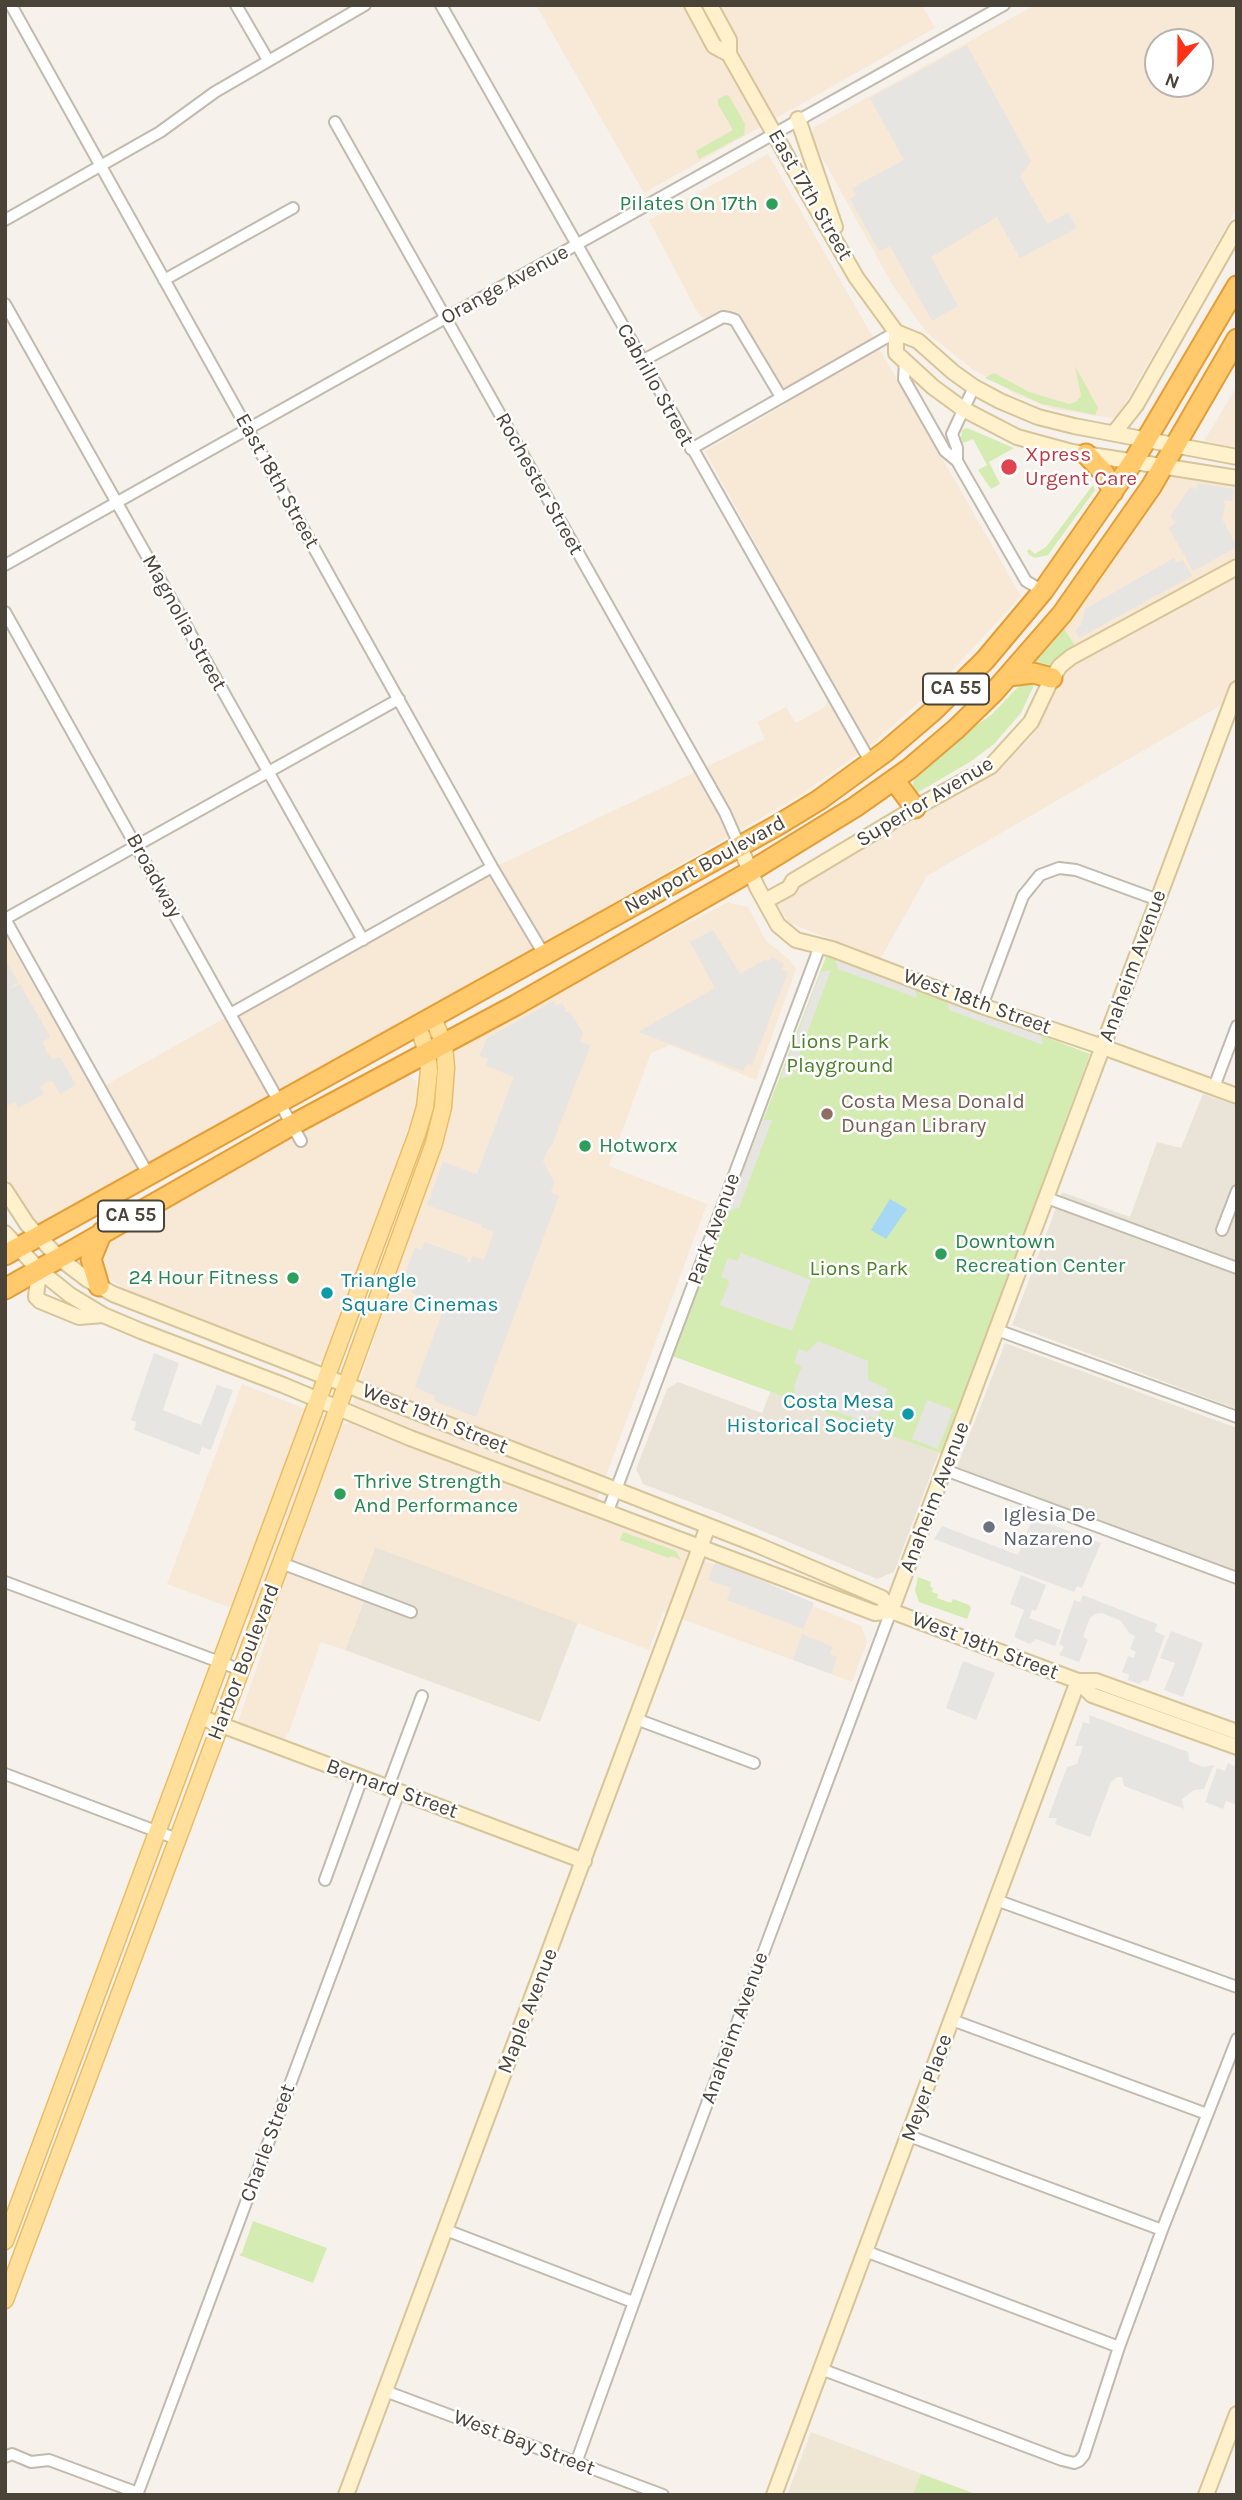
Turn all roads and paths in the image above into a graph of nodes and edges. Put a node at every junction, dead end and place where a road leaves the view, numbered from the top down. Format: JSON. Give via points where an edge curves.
{"nodes":[{"id":1,"x":11,"y":5,"type":"edge"},
{"id":2,"x":236,"y":5,"type":"edge"},
{"id":3,"x":365,"y":5,"type":"edge"},
{"id":4,"x":441,"y":5,"type":"edge"},
{"id":5,"x":692,"y":5,"type":"edge"},
{"id":6,"x":702,"y":5,"type":"edge"},
{"id":7,"x":1004,"y":5,"type":"edge"},
{"id":8,"x":712,"y":10,"type":"edge"},
{"id":9,"x":729,"y":54,"type":"junction"},
{"id":10,"x":268,"y":60,"type":"junction"},
{"id":11,"x":797,"y":119,"type":"junction"},
{"id":12,"x":335,"y":122,"type":"dead end"},
{"id":13,"x":774,"y":132,"type":"junction"},
{"id":14,"x":101,"y":166,"type":"junction"},
{"id":15,"x":293,"y":208,"type":"dead end"},
{"id":16,"x":5,"y":220,"type":"edge"},
{"id":17,"x":1237,"y":228,"type":"edge"},
{"id":18,"x":576,"y":245,"type":"junction"},
{"id":19,"x":845,"y":258,"type":"junction"},
{"id":20,"x":164,"y":280,"type":"junction"},
{"id":21,"x":1237,"y":286,"type":"edge"},
{"id":22,"x":5,"y":304,"type":"edge"},
{"id":23,"x":446,"y":318,"type":"junction"},
{"id":24,"x":896,"y":332,"type":"junction"},
{"id":25,"x":1237,"y":338,"type":"edge"},
{"id":26,"x":642,"y":361,"type":"junction"},
{"id":27,"x":905,"y":363,"type":"junction"},
{"id":28,"x":974,"y":387,"type":"junction"},
{"id":29,"x":781,"y":397,"type":"junction"},
{"id":30,"x":963,"y":409,"type":"junction"},
{"id":31,"x":248,"y":429,"type":"junction"},
{"id":32,"x":1114,"y":433,"type":"junction"},
{"id":33,"x":1147,"y":439,"type":"junction"},
{"id":34,"x":1176,"y":445,"type":"junction"},
{"id":35,"x":691,"y":449,"type":"junction"},
{"id":36,"x":1086,"y":454,"type":"junction"},
{"id":37,"x":1237,"y":457,"type":"edge"},
{"id":38,"x":957,"y":461,"type":"junction"},
{"id":39,"x":1133,"y":462,"type":"junction"},
{"id":40,"x":1163,"y":467,"type":"junction"},
{"id":41,"x":1237,"y":478,"type":"edge"},
{"id":42,"x":1113,"y":492,"type":"junction"},
{"id":43,"x":117,"y":503,"type":"junction"},
{"id":44,"x":5,"y":565,"type":"edge"},
{"id":45,"x":1237,"y":568,"type":"edge"},
{"id":46,"x":1043,"y":591,"type":"junction"},
{"id":47,"x":5,"y":612,"type":"edge"},
{"id":48,"x":1009,"y":676,"type":"junction"},
{"id":49,"x":1052,"y":678,"type":"junction"},
{"id":50,"x":1236,"y":693,"type":"edge"},
{"id":51,"x":399,"y":699,"type":"junction"},
{"id":52,"x":871,"y":764,"type":"junction"},
{"id":53,"x":268,"y":773,"type":"junction"},
{"id":54,"x":894,"y":780,"type":"junction"},
{"id":55,"x":915,"y":808,"type":"junction"},
{"id":56,"x":137,"y":845,"type":"junction"},
{"id":57,"x":740,"y":847,"type":"junction"},
{"id":58,"x":492,"y":867,"type":"junction"},
{"id":59,"x":751,"y":871,"type":"junction"},
{"id":60,"x":1158,"y":900,"type":"junction"},
{"id":61,"x":765,"y":901,"type":"junction"},
{"id":62,"x":5,"y":919,"type":"edge"},
{"id":63,"x":363,"y":940,"type":"junction"},
{"id":64,"x":820,"y":946,"type":"junction"},
{"id":65,"x":545,"y":956,"type":"junction"},
{"id":66,"x":982,"y":1006,"type":"junction"},
{"id":67,"x":230,"y":1014,"type":"junction"},
{"id":68,"x":426,"y":1022,"type":"junction"},
{"id":69,"x":1237,"y":1026,"type":"edge"},
{"id":70,"x":1103,"y":1047,"type":"junction"},
{"id":71,"x":435,"y":1048,"type":"junction"},
{"id":72,"x":1214,"y":1087,"type":"junction"},
{"id":73,"x":1237,"y":1096,"type":"edge"},
{"id":74,"x":280,"y":1104,"type":"junction"},
{"id":75,"x":296,"y":1133,"type":"junction"},
{"id":76,"x":149,"y":1176,"type":"junction"},
{"id":77,"x":5,"y":1190,"type":"edge"},
{"id":78,"x":1237,"y":1191,"type":"edge"},
{"id":79,"x":1047,"y":1198,"type":"junction"},
{"id":80,"x":1222,"y":1230,"type":"dead end"},
{"id":81,"x":102,"y":1232,"type":"junction"},
{"id":82,"x":5,"y":1233,"type":"edge"},
{"id":83,"x":38,"y":1237,"type":"junction"},
{"id":84,"x":11,"y":1252,"type":"edge"},
{"id":85,"x":59,"y":1258,"type":"junction"},
{"id":86,"x":1237,"y":1268,"type":"edge"},
{"id":87,"x":39,"y":1270,"type":"junction"},
{"id":88,"x":99,"y":1286,"type":"junction"},
{"id":89,"x":5,"y":1289,"type":"edge"},
{"id":90,"x":103,"y":1315,"type":"junction"},
{"id":91,"x":998,"y":1330,"type":"junction"},
{"id":92,"x":328,"y":1376,"type":"junction"},
{"id":93,"x":347,"y":1384,"type":"junction"},
{"id":94,"x":318,"y":1401,"type":"junction"},
{"id":95,"x":338,"y":1409,"type":"junction"},
{"id":96,"x":1237,"y":1417,"type":"edge"},
{"id":97,"x":945,"y":1470,"type":"junction"},
{"id":98,"x":616,"y":1490,"type":"junction"},
{"id":99,"x":608,"y":1511,"type":"junction"},
{"id":100,"x":708,"y":1525,"type":"junction"},
{"id":101,"x":701,"y":1546,"type":"junction"},
{"id":102,"x":281,"y":1563,"type":"junction"},
{"id":103,"x":1237,"y":1578,"type":"edge"},
{"id":104,"x":5,"y":1582,"type":"edge"},
{"id":105,"x":891,"y":1611,"type":"junction"},
{"id":106,"x":411,"y":1612,"type":"dead end"},
{"id":107,"x":220,"y":1663,"type":"junction"},
{"id":108,"x":241,"y":1670,"type":"junction"},
{"id":109,"x":1078,"y":1681,"type":"junction"},
{"id":110,"x":422,"y":1696,"type":"dead end"},
{"id":111,"x":200,"y":1717,"type":"junction"},
{"id":112,"x":636,"y":1719,"type":"junction"},
{"id":113,"x":220,"y":1725,"type":"junction"},
{"id":114,"x":1237,"y":1732,"type":"edge"},
{"id":115,"x":1237,"y":1748,"type":"edge"},
{"id":116,"x":754,"y":1763,"type":"dead end"},
{"id":117,"x":5,"y":1774,"type":"edge"},
{"id":118,"x":362,"y":1778,"type":"junction"},
{"id":119,"x":393,"y":1790,"type":"junction"},
{"id":120,"x":157,"y":1831,"type":"junction"},
{"id":121,"x":177,"y":1839,"type":"junction"},
{"id":122,"x":584,"y":1861,"type":"junction"},
{"id":123,"x":324,"y":1880,"type":"dead end"},
{"id":124,"x":996,"y":1900,"type":"junction"},
{"id":125,"x":1237,"y":1987,"type":"edge"},
{"id":126,"x":952,"y":2020,"type":"junction"},
{"id":127,"x":1237,"y":2039,"type":"edge"},
{"id":128,"x":1207,"y":2114,"type":"junction"},
{"id":129,"x":909,"y":2136,"type":"junction"},
{"id":130,"x":446,"y":2230,"type":"junction"},
{"id":131,"x":1162,"y":2230,"type":"junction"},
{"id":132,"x":5,"y":2243,"type":"edge"},
{"id":133,"x":24,"y":2251,"type":"junction"},
{"id":134,"x":865,"y":2251,"type":"junction"},
{"id":135,"x":5,"y":2300,"type":"edge"},
{"id":136,"x":633,"y":2302,"type":"junction"},
{"id":137,"x":1119,"y":2347,"type":"junction"},
{"id":138,"x":821,"y":2368,"type":"junction"},
{"id":139,"x":384,"y":2391,"type":"junction"},
{"id":140,"x":1237,"y":2414,"type":"edge"},
{"id":141,"x":5,"y":2457,"type":"edge"},
{"id":142,"x":576,"y":2463,"type":"junction"},
{"id":143,"x":137,"y":2494,"type":"edge"},
{"id":144,"x":346,"y":2495,"type":"edge"},
{"id":145,"x":663,"y":2495,"type":"edge"},
{"id":146,"x":774,"y":2495,"type":"edge"},
{"id":147,"x":1206,"y":2495,"type":"edge"}],
"edges":[{"from":1,"to":14,"type":"street","name":"East 18th Street"},
{"from":2,"to":10,"type":"street"},
{"from":3,"to":10,"type":"street"},
{"from":4,"to":18,"type":"street","name":"Cabrillo Street"},
{"from":5,"to":9,"type":"street","name":"East 17th Street","via":[[714,46]]},
{"from":6,"to":8,"type":"street"},
{"from":7,"to":11,"type":"street","name":"Orange Avenue"},
{"from":8,"to":9,"type":"street","name":"East 17th Street","via":[[729,40]]},
{"from":9,"to":13,"type":"street","name":"East 17th Street"},
{"from":10,"to":14,"type":"street"},
{"from":11,"to":13,"type":"street","name":"Orange Avenue"},
{"from":11,"to":19,"type":"street"},
{"from":12,"to":23,"type":"street","name":"Rochester Street"},
{"from":13,"to":18,"type":"street","name":"Orange Avenue"},
{"from":13,"to":19,"type":"street","name":"East 17th Street"},
{"from":14,"to":16,"type":"street"},
{"from":14,"to":20,"type":"street","name":"East 18th Street"},
{"from":15,"to":20,"type":"street"},
{"from":17,"to":32,"type":"street","via":[[1141,397]]},
{"from":18,"to":23,"type":"street","name":"Orange Avenue"},
{"from":18,"to":26,"type":"street","name":"Cabrillo Street"},
{"from":19,"to":24,"type":"street","name":"East 17th Street"},
{"from":20,"to":31,"type":"street","name":"East 18th Street"},
{"from":21,"to":33,"type":"highway","name":"Newport Boulevard","number":"CA 55"},
{"from":22,"to":43,"type":"street","name":"Magnolia Street"},
{"from":23,"to":31,"type":"street","name":"Orange Avenue"},
{"from":23,"to":57,"type":"street","name":"Rochester Street"},
{"from":24,"to":27,"type":"street","name":"East 17th Street","via":[[896,353]]},
{"from":24,"to":28,"type":"street","name":"East 17th Street","via":[[918,341]]},
{"from":24,"to":29,"type":"street"},
{"from":25,"to":34,"type":"highway","name":"Newport Boulevard","number":"CA 55"},
{"from":26,"to":29,"type":"street","via":[[723,317],[729,318],[735,320]]},
{"from":26,"to":35,"type":"street","name":"Cabrillo Street"},
{"from":27,"to":30,"type":"street"},
{"from":27,"to":38,"type":"street","via":[[904,379],[946,451]]},
{"from":28,"to":30,"type":"street"},
{"from":28,"to":32,"type":"street","name":"East 17th Street","via":[[1038,417]]},
{"from":29,"to":35,"type":"street"},
{"from":30,"to":36,"type":"street","via":[[1017,437]]},
{"from":30,"to":38,"type":"street","via":[[952,434]]},
{"from":31,"to":43,"type":"street","name":"Orange Avenue"},
{"from":31,"to":51,"type":"street","name":"East 18th Street"},
{"from":32,"to":33,"type":"street","name":"East 17th Street"},
{"from":33,"to":34,"type":"street","name":"East 17th Street"},
{"from":33,"to":39,"type":"highway","name":"Newport Boulevard","number":"CA 55"},
{"from":34,"to":37,"type":"street","name":"East 17th Street"},
{"from":34,"to":40,"type":"highway","name":"Newport Boulevard","number":"CA 55"},
{"from":35,"to":52,"type":"street","name":"Cabrillo Street"},
{"from":36,"to":39,"type":"street"},
{"from":36,"to":42,"type":"highway","via":[[1104,473]]},
{"from":38,"to":46,"type":"street","via":[[1026,581]]},
{"from":39,"to":40,"type":"street"},
{"from":39,"to":42,"type":"highway","name":"Newport Boulevard","number":"CA 55"},
{"from":40,"to":41,"type":"street"},
{"from":40,"to":48,"type":"highway","name":"Newport Boulevard","number":"CA 55","via":[[1082,586]]},
{"from":42,"to":46,"type":"highway","name":"Newport Boulevard","number":"CA 55"},
{"from":43,"to":44,"type":"street","name":"Orange Avenue"},
{"from":43,"to":53,"type":"street","name":"Magnolia Street"},
{"from":45,"to":49,"type":"street","name":"Superior Avenue","via":[[1071,657]]},
{"from":46,"to":52,"type":"highway","name":"Newport Boulevard","number":"CA 55","via":[[969,677]]},
{"from":47,"to":56,"type":"street","name":"Broadway"},
{"from":48,"to":49,"type":"highway","via":[[1033,673]]},
{"from":48,"to":54,"type":"highway","name":"Newport Boulevard","number":"CA 55","via":[[956,729]]},
{"from":49,"to":55,"type":"street","name":"Superior Avenue","via":[[1031,722],[1006,752],[991,766]]},
{"from":50,"to":60,"type":"street","name":"Anaheim Avenue"},
{"from":51,"to":53,"type":"street"},
{"from":51,"to":58,"type":"street","name":"East 18th Street"},
{"from":52,"to":57,"type":"highway","name":"Newport Boulevard","number":"CA 55"},
{"from":53,"to":56,"type":"street"},
{"from":53,"to":63,"type":"street","name":"Magnolia Street"},
{"from":54,"to":55,"type":"highway"},
{"from":54,"to":59,"type":"highway","name":"Newport Boulevard","number":"CA 55"},
{"from":55,"to":61,"type":"street","name":"Superior Avenue"},
{"from":56,"to":62,"type":"street"},
{"from":56,"to":67,"type":"street","name":"Broadway"},
{"from":57,"to":59,"type":"street","name":"West 18th Street"},
{"from":57,"to":65,"type":"highway","name":"Newport Boulevard","number":"CA 55"},
{"from":58,"to":63,"type":"street"},
{"from":58,"to":65,"type":"street","name":"East 18th Street"},
{"from":59,"to":61,"type":"street","name":"West 18th Street"},
{"from":59,"to":71,"type":"highway","name":"Newport Boulevard","number":"CA 55"},
{"from":60,"to":66,"type":"street","via":[[1076,870],[1059,868],[1040,875],[1023,896]]},
{"from":60,"to":70,"type":"street","name":"Anaheim Avenue"},
{"from":61,"to":64,"type":"street","name":"West 18th Street","via":[[788,935]]},
{"from":62,"to":76,"type":"street"},
{"from":63,"to":67,"type":"street"},
{"from":64,"to":66,"type":"street","name":"West 18th Street"},
{"from":64,"to":98,"type":"street","name":"Park Avenue"},
{"from":65,"to":68,"type":"highway","name":"Newport Boulevard","number":"CA 55"},
{"from":66,"to":70,"type":"street","name":"West 18th Street"},
{"from":67,"to":74,"type":"street","name":"Broadway"},
{"from":68,"to":71,"type":"main road","name":"Harbor Boulevard"},
{"from":68,"to":74,"type":"highway","name":"Newport Boulevard","number":"CA 55"},
{"from":69,"to":72,"type":"street"},
{"from":70,"to":72,"type":"street","name":"West 18th Street"},
{"from":70,"to":79,"type":"street","name":"Anaheim Avenue"},
{"from":71,"to":75,"type":"highway","name":"Newport Boulevard","number":"CA 55"},
{"from":71,"to":92,"type":"main road","name":"Harbor Boulevard","via":[[417,1134]]},
{"from":71,"to":93,"type":"main road","name":"Harbor Boulevard","via":[[446,1059],[434,1143]]},
{"from":72,"to":73,"type":"street","name":"West 18th Street"},
{"from":74,"to":75,"type":"street","name":"Broadway"},
{"from":74,"to":76,"type":"highway","name":"Newport Boulevard","number":"CA 55"},
{"from":75,"to":81,"type":"highway","name":"Newport Boulevard","number":"CA 55"},
{"from":76,"to":83,"type":"highway","name":"Newport Boulevard","number":"CA 55"},
{"from":77,"to":83,"type":"street","name":"West 19th Street"},
{"from":78,"to":80,"type":"street"},
{"from":79,"to":86,"type":"street"},
{"from":79,"to":91,"type":"street","name":"Anaheim Avenue"},
{"from":81,"to":85,"type":"highway","name":"Newport Boulevard","number":"CA 55"},
{"from":81,"to":88,"type":"highway","via":[[91,1259]]},
{"from":82,"to":84,"type":"street","name":"West 19th Street"},
{"from":83,"to":84,"type":"highway","name":"Newport Boulevard","number":"CA 55"},
{"from":83,"to":85,"type":"street","name":"West 19th Street"},
{"from":84,"to":87,"type":"street","name":"West 19th Street"},
{"from":85,"to":87,"type":"highway","name":"Newport Boulevard","number":"CA 55"},
{"from":85,"to":88,"type":"street","name":"West 19th Street"},
{"from":87,"to":89,"type":"highway","name":"Newport Boulevard","number":"CA 55"},
{"from":87,"to":90,"type":"street","name":"West 19th Street"},
{"from":87,"to":90,"type":"street","via":[[36,1297],[40,1301],[79,1317]]},
{"from":88,"to":92,"type":"street","name":"West 19th Street"},
{"from":90,"to":94,"type":"street","name":"West 19th Street"},
{"from":91,"to":96,"type":"street"},
{"from":91,"to":97,"type":"street","name":"Anaheim Avenue"},
{"from":92,"to":93,"type":"street","name":"West 19th Street"},
{"from":92,"to":94,"type":"main road","name":"Harbor Boulevard"},
{"from":93,"to":95,"type":"main road","name":"Harbor Boulevard"},
{"from":93,"to":98,"type":"street","name":"West 19th Street"},
{"from":94,"to":95,"type":"street","name":"West 19th Street"},
{"from":94,"to":107,"type":"main road","name":"Harbor Boulevard"},
{"from":95,"to":99,"type":"street","name":"West 19th Street"},
{"from":95,"to":102,"type":"main road","name":"Harbor Boulevard"},
{"from":97,"to":103,"type":"street"},
{"from":97,"to":105,"type":"street","name":"Anaheim Avenue"},
{"from":98,"to":99,"type":"street","name":"Park Avenue"},
{"from":98,"to":100,"type":"street","name":"West 19th Street"},
{"from":99,"to":101,"type":"street","name":"West 19th Street"},
{"from":100,"to":101,"type":"street","name":"Maple Avenue"},
{"from":100,"to":105,"type":"street","name":"West 19th Street","via":[[882,1598]]},
{"from":101,"to":105,"type":"street","name":"West 19th Street","via":[[875,1613]]},
{"from":101,"to":112,"type":"street","name":"Maple Avenue"},
{"from":102,"to":106,"type":"street"},
{"from":102,"to":108,"type":"main road","name":"Harbor Boulevard"},
{"from":104,"to":107,"type":"street"},
{"from":105,"to":109,"type":"street","name":"West 19th Street"},
{"from":105,"to":136,"type":"street","name":"Anaheim Avenue"},
{"from":107,"to":108,"type":"street"},
{"from":107,"to":111,"type":"main road","name":"Harbor Boulevard"},
{"from":108,"to":113,"type":"main road","name":"Harbor Boulevard"},
{"from":109,"to":114,"type":"street","name":"West 19th Street","via":[[1096,1681]]},
{"from":109,"to":115,"type":"street","name":"West 19th Street","via":[[1092,1695]]},
{"from":109,"to":124,"type":"street","name":"Meyer Place"},
{"from":110,"to":119,"type":"street","name":"Charle Street"},
{"from":111,"to":113,"type":"street","name":"Bernard Street"},
{"from":111,"to":120,"type":"main road","name":"Harbor Boulevard"},
{"from":112,"to":116,"type":"street"},
{"from":112,"to":122,"type":"street","name":"Maple Avenue"},
{"from":113,"to":118,"type":"street","name":"Bernard Street"},
{"from":113,"to":121,"type":"main road","name":"Harbor Boulevard"},
{"from":117,"to":120,"type":"street"},
{"from":118,"to":119,"type":"street","name":"Bernard Street"},
{"from":118,"to":123,"type":"street"},
{"from":119,"to":122,"type":"street","name":"Bernard Street"},
{"from":119,"to":143,"type":"street","name":"Charle Street"},
{"from":120,"to":121,"type":"street"},
{"from":120,"to":132,"type":"main road","name":"Harbor Boulevard"},
{"from":121,"to":133,"type":"main road","name":"Harbor Boulevard"},
{"from":122,"to":130,"type":"street","name":"Maple Avenue"},
{"from":124,"to":125,"type":"street"},
{"from":124,"to":126,"type":"street","name":"Meyer Place"},
{"from":126,"to":128,"type":"street"},
{"from":126,"to":129,"type":"street","name":"Meyer Place"},
{"from":127,"to":128,"type":"street"},
{"from":128,"to":131,"type":"street"},
{"from":129,"to":131,"type":"street"},
{"from":129,"to":134,"type":"street","name":"Meyer Place"},
{"from":130,"to":136,"type":"street"},
{"from":130,"to":139,"type":"street","name":"Maple Avenue"},
{"from":131,"to":137,"type":"street"},
{"from":132,"to":133,"type":"street"},
{"from":133,"to":135,"type":"main road","name":"Harbor Boulevard"},
{"from":134,"to":137,"type":"street"},
{"from":134,"to":138,"type":"street","name":"Meyer Place"},
{"from":136,"to":142,"type":"street","name":"Anaheim Avenue"},
{"from":137,"to":138,"type":"street","via":[[1084,2455],[1074,2463]]},
{"from":138,"to":146,"type":"street","name":"Meyer Place"},
{"from":139,"to":142,"type":"street","name":"West Bay Street"},
{"from":139,"to":144,"type":"street","name":"Maple Avenue"},
{"from":140,"to":147,"type":"street"},
{"from":141,"to":143,"type":"street","via":[[50,2460]]},
{"from":142,"to":145,"type":"street","name":"West Bay Street"}]}
